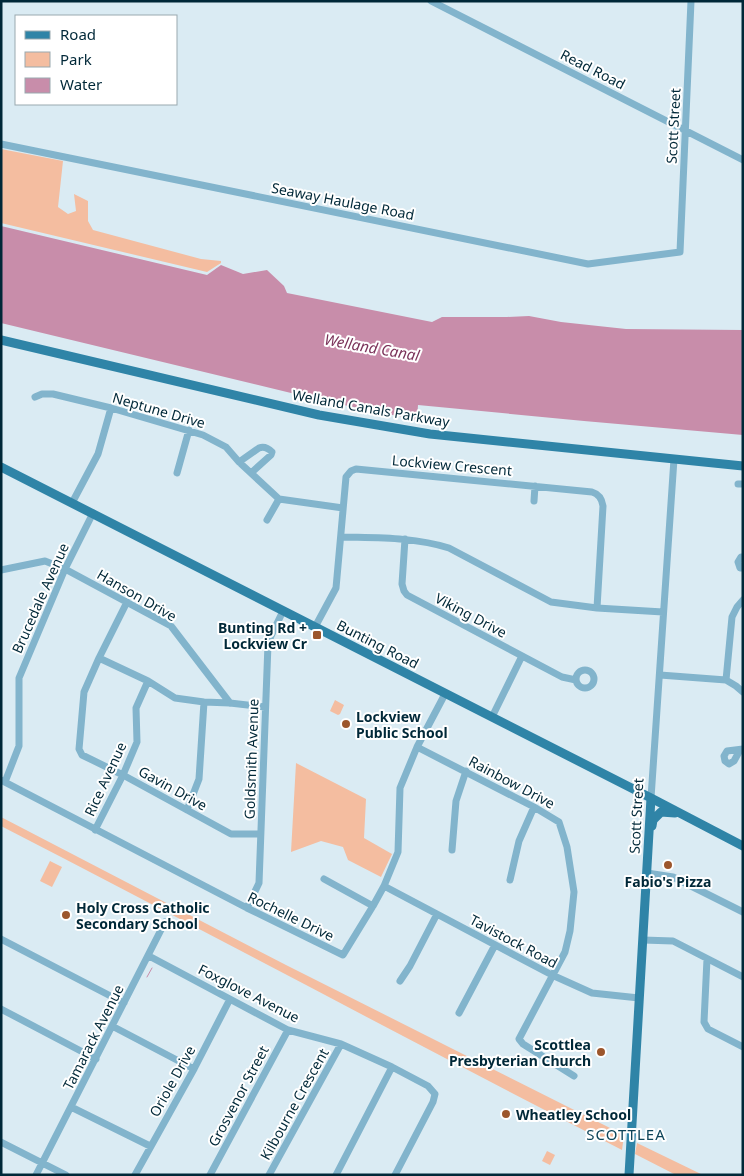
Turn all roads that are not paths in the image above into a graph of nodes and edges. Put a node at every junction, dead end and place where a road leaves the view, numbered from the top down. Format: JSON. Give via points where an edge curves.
{"nodes":[{"id":1,"x":431,"y":1,"type":"edge"},
{"id":2,"x":691,"y":1,"type":"edge"},
{"id":3,"x":686,"y":131,"type":"junction"},
{"id":4,"x":1,"y":144,"type":"edge"},
{"id":5,"x":743,"y":160,"type":"edge"},
{"id":6,"x":680,"y":252,"type":"joint"},
{"id":7,"x":1,"y":340,"type":"edge"},
{"id":8,"x":35,"y":397,"type":"dead end"},
{"id":9,"x":111,"y":408,"type":"junction"},
{"id":10,"x":189,"y":430,"type":"junction"},
{"id":11,"x":674,"y":459,"type":"junction"},
{"id":12,"x":239,"y":462,"type":"junction"},
{"id":13,"x":743,"y":466,"type":"edge"},
{"id":14,"x":1,"y":467,"type":"edge"},
{"id":15,"x":178,"y":473,"type":"dead end"},
{"id":16,"x":251,"y":473,"type":"junction"},
{"id":17,"x":535,"y":486,"type":"junction"},
{"id":18,"x":279,"y":499,"type":"junction"},
{"id":19,"x":534,"y":501,"type":"dead end"},
{"id":20,"x":72,"y":503,"type":"junction"},
{"id":21,"x":343,"y":508,"type":"junction"},
{"id":22,"x":93,"y":513,"type":"junction"},
{"id":23,"x":267,"y":520,"type":"dead end"},
{"id":24,"x":342,"y":537,"type":"junction"},
{"id":25,"x":405,"y":539,"type":"junction"},
{"id":26,"x":743,"y":557,"type":"edge"},
{"id":27,"x":743,"y":568,"type":"edge"},
{"id":28,"x":65,"y":569,"type":"junction"},
{"id":29,"x":1,"y":570,"type":"edge"},
{"id":30,"x":743,"y":600,"type":"edge"},
{"id":31,"x":127,"y":602,"type":"junction"},
{"id":32,"x":597,"y":608,"type":"junction"},
{"id":33,"x":283,"y":610,"type":"junction"},
{"id":34,"x":663,"y":612,"type":"junction"},
{"id":35,"x":315,"y":627,"type":"junction"},
{"id":36,"x":522,"y":656,"type":"junction"},
{"id":37,"x":99,"y":658,"type":"junction"},
{"id":38,"x":660,"y":675,"type":"junction"},
{"id":39,"x":576,"y":680,"type":"dead end"},
{"id":40,"x":726,"y":680,"type":"junction"},
{"id":41,"x":148,"y":681,"type":"junction"},
{"id":42,"x":743,"y":692,"type":"edge"},
{"id":43,"x":445,"y":694,"type":"junction"},
{"id":44,"x":204,"y":702,"type":"junction"},
{"id":45,"x":230,"y":703,"type":"junction"},
{"id":46,"x":265,"y":707,"type":"junction"},
{"id":47,"x":492,"y":717,"type":"junction"},
{"id":48,"x":417,"y":747,"type":"junction"},
{"id":49,"x":466,"y":771,"type":"junction"},
{"id":50,"x":123,"y":775,"type":"junction"},
{"id":51,"x":3,"y":781,"type":"edge"},
{"id":52,"x":650,"y":798,"type":"junction"},
{"id":53,"x":534,"y":807,"type":"junction"},
{"id":54,"x":188,"y":810,"type":"junction"},
{"id":55,"x":678,"y":813,"type":"junction"},
{"id":56,"x":95,"y":830,"type":"junction"},
{"id":57,"x":260,"y":834,"type":"junction"},
{"id":58,"x":649,"y":840,"type":"junction"},
{"id":59,"x":743,"y":846,"type":"edge"},
{"id":60,"x":452,"y":850,"type":"dead end"},
{"id":61,"x":647,"y":874,"type":"junction"},
{"id":62,"x":324,"y":879,"type":"dead end"},
{"id":63,"x":510,"y":880,"type":"dead end"},
{"id":64,"x":384,"y":886,"type":"junction"},
{"id":65,"x":373,"y":906,"type":"junction"},
{"id":66,"x":247,"y":908,"type":"junction"},
{"id":67,"x":743,"y":912,"type":"edge"},
{"id":68,"x":438,"y":914,"type":"junction"},
{"id":69,"x":165,"y":922,"type":"dead end"},
{"id":70,"x":1,"y":939,"type":"edge"},
{"id":71,"x":643,"y":940,"type":"junction"},
{"id":72,"x":495,"y":945,"type":"junction"},
{"id":73,"x":149,"y":956,"type":"junction"},
{"id":74,"x":707,"y":958,"type":"junction"},
{"id":75,"x":552,"y":975,"type":"junction"},
{"id":76,"x":743,"y":977,"type":"edge"},
{"id":77,"x":400,"y":981,"type":"dead end"},
{"id":78,"x":639,"y":998,"type":"junction"},
{"id":79,"x":230,"y":999,"type":"junction"},
{"id":80,"x":124,"y":1003,"type":"junction"},
{"id":81,"x":1,"y":1010,"type":"edge"},
{"id":82,"x":459,"y":1013,"type":"dead end"},
{"id":83,"x":112,"y":1026,"type":"junction"},
{"id":84,"x":288,"y":1030,"type":"junction"},
{"id":85,"x":340,"y":1044,"type":"junction"},
{"id":86,"x":743,"y":1047,"type":"edge"},
{"id":87,"x":96,"y":1059,"type":"junction"},
{"id":88,"x":392,"y":1067,"type":"junction"},
{"id":89,"x":194,"y":1069,"type":"junction"},
{"id":90,"x":574,"y":1076,"type":"dead end"},
{"id":91,"x":71,"y":1107,"type":"junction"},
{"id":92,"x":1,"y":1142,"type":"edge"},
{"id":93,"x":150,"y":1146,"type":"junction"},
{"id":94,"x":43,"y":1163,"type":"junction"},
{"id":95,"x":36,"y":1175,"type":"edge"},
{"id":96,"x":66,"y":1175,"type":"edge"},
{"id":97,"x":135,"y":1175,"type":"edge"},
{"id":98,"x":210,"y":1175,"type":"edge"},
{"id":99,"x":269,"y":1175,"type":"edge"},
{"id":100,"x":336,"y":1175,"type":"edge"},
{"id":101,"x":395,"y":1175,"type":"edge"},
{"id":102,"x":629,"y":1175,"type":"edge"}],
"edges":[{"from":1,"to":3,"type":"street","name":"Read Road"},
{"from":2,"to":3,"type":"street","name":"Scott Street"},
{"from":3,"to":5,"type":"street","name":"Read Road"},
{"from":3,"to":6,"type":"street","name":"Scott Street"},
{"from":4,"to":6,"type":"street","name":"Seaway Haulage Road","via":[[588,264]]},
{"from":7,"to":11,"type":"main road","name":"Welland Canals Parkway","via":[[319,416],[430,434]]},
{"from":8,"to":9,"type":"street","name":"Neptune Drive","via":[[53,394]]},
{"from":9,"to":10,"type":"street","name":"Neptune Drive"},
{"from":9,"to":20,"type":"street","via":[[98,454]]},
{"from":10,"to":12,"type":"street","name":"Neptune Drive","via":[[226,447]]},
{"from":10,"to":15,"type":"street"},
{"from":11,"to":13,"type":"main road","name":"Welland Canals Parkway"},
{"from":11,"to":34,"type":"street","name":"Scott Street"},
{"from":12,"to":16,"type":"street","name":"Neptune Drive"},
{"from":12,"to":16,"type":"street","via":[[259,448],[270,450],[271,455]]},
{"from":14,"to":20,"type":"main road","name":"Bunting Road"},
{"from":16,"to":18,"type":"street","name":"Neptune Drive"},
{"from":17,"to":19,"type":"street"},
{"from":17,"to":21,"type":"street","name":"Lockview Crescent","via":[[356,469],[346,477]]},
{"from":17,"to":32,"type":"street","name":"Lockview Crescent","via":[[592,492],[602,500]]},
{"from":18,"to":21,"type":"street"},
{"from":18,"to":23,"type":"street"},
{"from":20,"to":22,"type":"main road","name":"Bunting Road"},
{"from":21,"to":24,"type":"street","name":"Lockview Crescent"},
{"from":22,"to":28,"type":"street","name":"Brucedale Avenue"},
{"from":22,"to":33,"type":"main road","name":"Bunting Road"},
{"from":24,"to":25,"type":"street"},
{"from":24,"to":35,"type":"street","name":"Lockview Crescent","via":[[336,588]]},
{"from":25,"to":32,"type":"street","via":[[449,548],[551,602]]},
{"from":25,"to":36,"type":"street","name":"Viking Drive","via":[[402,584],[407,595]]},
{"from":26,"to":27,"type":"street","via":[[738,562]]},
{"from":28,"to":29,"type":"street","name":"Hanson Drive","via":[[45,561]]},
{"from":28,"to":31,"type":"street","name":"Hanson Drive"},
{"from":28,"to":51,"type":"street","name":"Brucedale Avenue","via":[[19,678],[19,746]]},
{"from":30,"to":40,"type":"street","via":[[732,617]]},
{"from":31,"to":37,"type":"street"},
{"from":31,"to":45,"type":"street","name":"Hanson Drive","via":[[171,626]]},
{"from":32,"to":34,"type":"street"},
{"from":33,"to":35,"type":"main road","name":"Bunting Road"},
{"from":33,"to":46,"type":"street","name":"Goldsmith Avenue","via":[[268,644]]},
{"from":34,"to":38,"type":"street","name":"Scott Street"},
{"from":35,"to":43,"type":"main road","name":"Bunting Road"},
{"from":36,"to":39,"type":"street","name":"Viking Drive","via":[[562,677]]},
{"from":36,"to":47,"type":"street"},
{"from":37,"to":41,"type":"street"},
{"from":37,"to":50,"type":"street","name":"Gavin Drive","via":[[84,692],[79,749],[82,755]]},
{"from":38,"to":40,"type":"street"},
{"from":38,"to":52,"type":"street","name":"Scott Street"},
{"from":40,"to":42,"type":"street"},
{"from":41,"to":44,"type":"street","via":[[175,698]]},
{"from":41,"to":50,"type":"street","name":"Rice Avenue","via":[[136,708],[137,742]]},
{"from":43,"to":47,"type":"main road","name":"Bunting Road"},
{"from":43,"to":48,"type":"street","name":"Rochelle Drive"},
{"from":44,"to":45,"type":"street"},
{"from":44,"to":54,"type":"street","via":[[199,779]]},
{"from":45,"to":46,"type":"street"},
{"from":46,"to":57,"type":"street","name":"Goldsmith Avenue"},
{"from":47,"to":52,"type":"main road","name":"Bunting Road"},
{"from":48,"to":49,"type":"street","name":"Rainbow Drive"},
{"from":48,"to":64,"type":"street","name":"Rochelle Drive","via":[[400,788],[398,852]]},
{"from":49,"to":53,"type":"street","name":"Rainbow Drive"},
{"from":49,"to":60,"type":"street","via":[[456,801]]},
{"from":50,"to":54,"type":"street","name":"Gavin Drive"},
{"from":50,"to":56,"type":"street","name":"Rice Avenue"},
{"from":51,"to":56,"type":"street","name":"Rochelle Drive"},
{"from":52,"to":55,"type":"main road","name":"Bunting Road"},
{"from":52,"to":58,"type":"main road","name":"Scott Street"},
{"from":53,"to":63,"type":"street","via":[[519,841]]},
{"from":53,"to":75,"type":"street","name":"Rainbow Drive","via":[[559,822],[567,847],[574,892],[565,952]]},
{"from":54,"to":57,"type":"street","name":"Gavin Drive","via":[[231,834]]},
{"from":55,"to":58,"type":"main road","via":[[661,812],[657,815]]},
{"from":55,"to":59,"type":"main road","name":"Bunting Road"},
{"from":56,"to":66,"type":"street","name":"Rochelle Drive"},
{"from":57,"to":66,"type":"street","name":"Goldsmith Avenue","via":[[259,883]]},
{"from":58,"to":61,"type":"main road","name":"Scott Street"},
{"from":61,"to":67,"type":"street","via":[[673,877]]},
{"from":61,"to":71,"type":"main road","name":"Scott Street"},
{"from":62,"to":65,"type":"street"},
{"from":64,"to":65,"type":"street","name":"Rochelle Drive"},
{"from":64,"to":68,"type":"street","name":"Tavistock Road"},
{"from":65,"to":66,"type":"street","name":"Rochelle Drive","via":[[343,955]]},
{"from":68,"to":72,"type":"street","name":"Tavistock Road"},
{"from":68,"to":77,"type":"street"},
{"from":69,"to":73,"type":"street","name":"Tamarack Avenue"},
{"from":70,"to":80,"type":"street"},
{"from":71,"to":74,"type":"street","via":[[673,941]]},
{"from":71,"to":78,"type":"main road","name":"Scott Street"},
{"from":72,"to":75,"type":"street","name":"Tavistock Road"},
{"from":72,"to":82,"type":"street"},
{"from":73,"to":79,"type":"street","name":"Foxglove Avenue"},
{"from":73,"to":80,"type":"street","name":"Tamarack Avenue"},
{"from":74,"to":76,"type":"street"},
{"from":74,"to":86,"type":"street","via":[[704,1022],[708,1029]]},
{"from":75,"to":78,"type":"street","name":"Tavistock Road","via":[[592,992]]},
{"from":75,"to":90,"type":"street","name":"Rainbow Drive","via":[[519,1039]]},
{"from":78,"to":102,"type":"main road","name":"Scott Street"},
{"from":79,"to":84,"type":"street","name":"Foxglove Avenue"},
{"from":79,"to":89,"type":"street","name":"Oriole Drive"},
{"from":80,"to":83,"type":"street","name":"Tamarack Avenue"},
{"from":81,"to":87,"type":"street"},
{"from":83,"to":87,"type":"street","name":"Tamarack Avenue"},
{"from":83,"to":89,"type":"street"},
{"from":84,"to":85,"type":"street","name":"Foxglove Avenue"},
{"from":84,"to":98,"type":"street","name":"Grosvenor Street"},
{"from":85,"to":88,"type":"street","name":"Foxglove Avenue"},
{"from":85,"to":99,"type":"street","name":"Kilbourne Crescent"},
{"from":87,"to":91,"type":"street","name":"Tamarack Avenue"},
{"from":88,"to":100,"type":"street"},
{"from":88,"to":101,"type":"street","name":"Foxglove Avenue","via":[[428,1086],[435,1094]]},
{"from":89,"to":93,"type":"street","name":"Oriole Drive"},
{"from":91,"to":93,"type":"street"},
{"from":91,"to":94,"type":"street","name":"Tamarack Avenue"},
{"from":92,"to":94,"type":"street"},
{"from":93,"to":97,"type":"street","name":"Oriole Drive"},
{"from":94,"to":95,"type":"street","name":"Tamarack Avenue"},
{"from":94,"to":96,"type":"street"}]}
